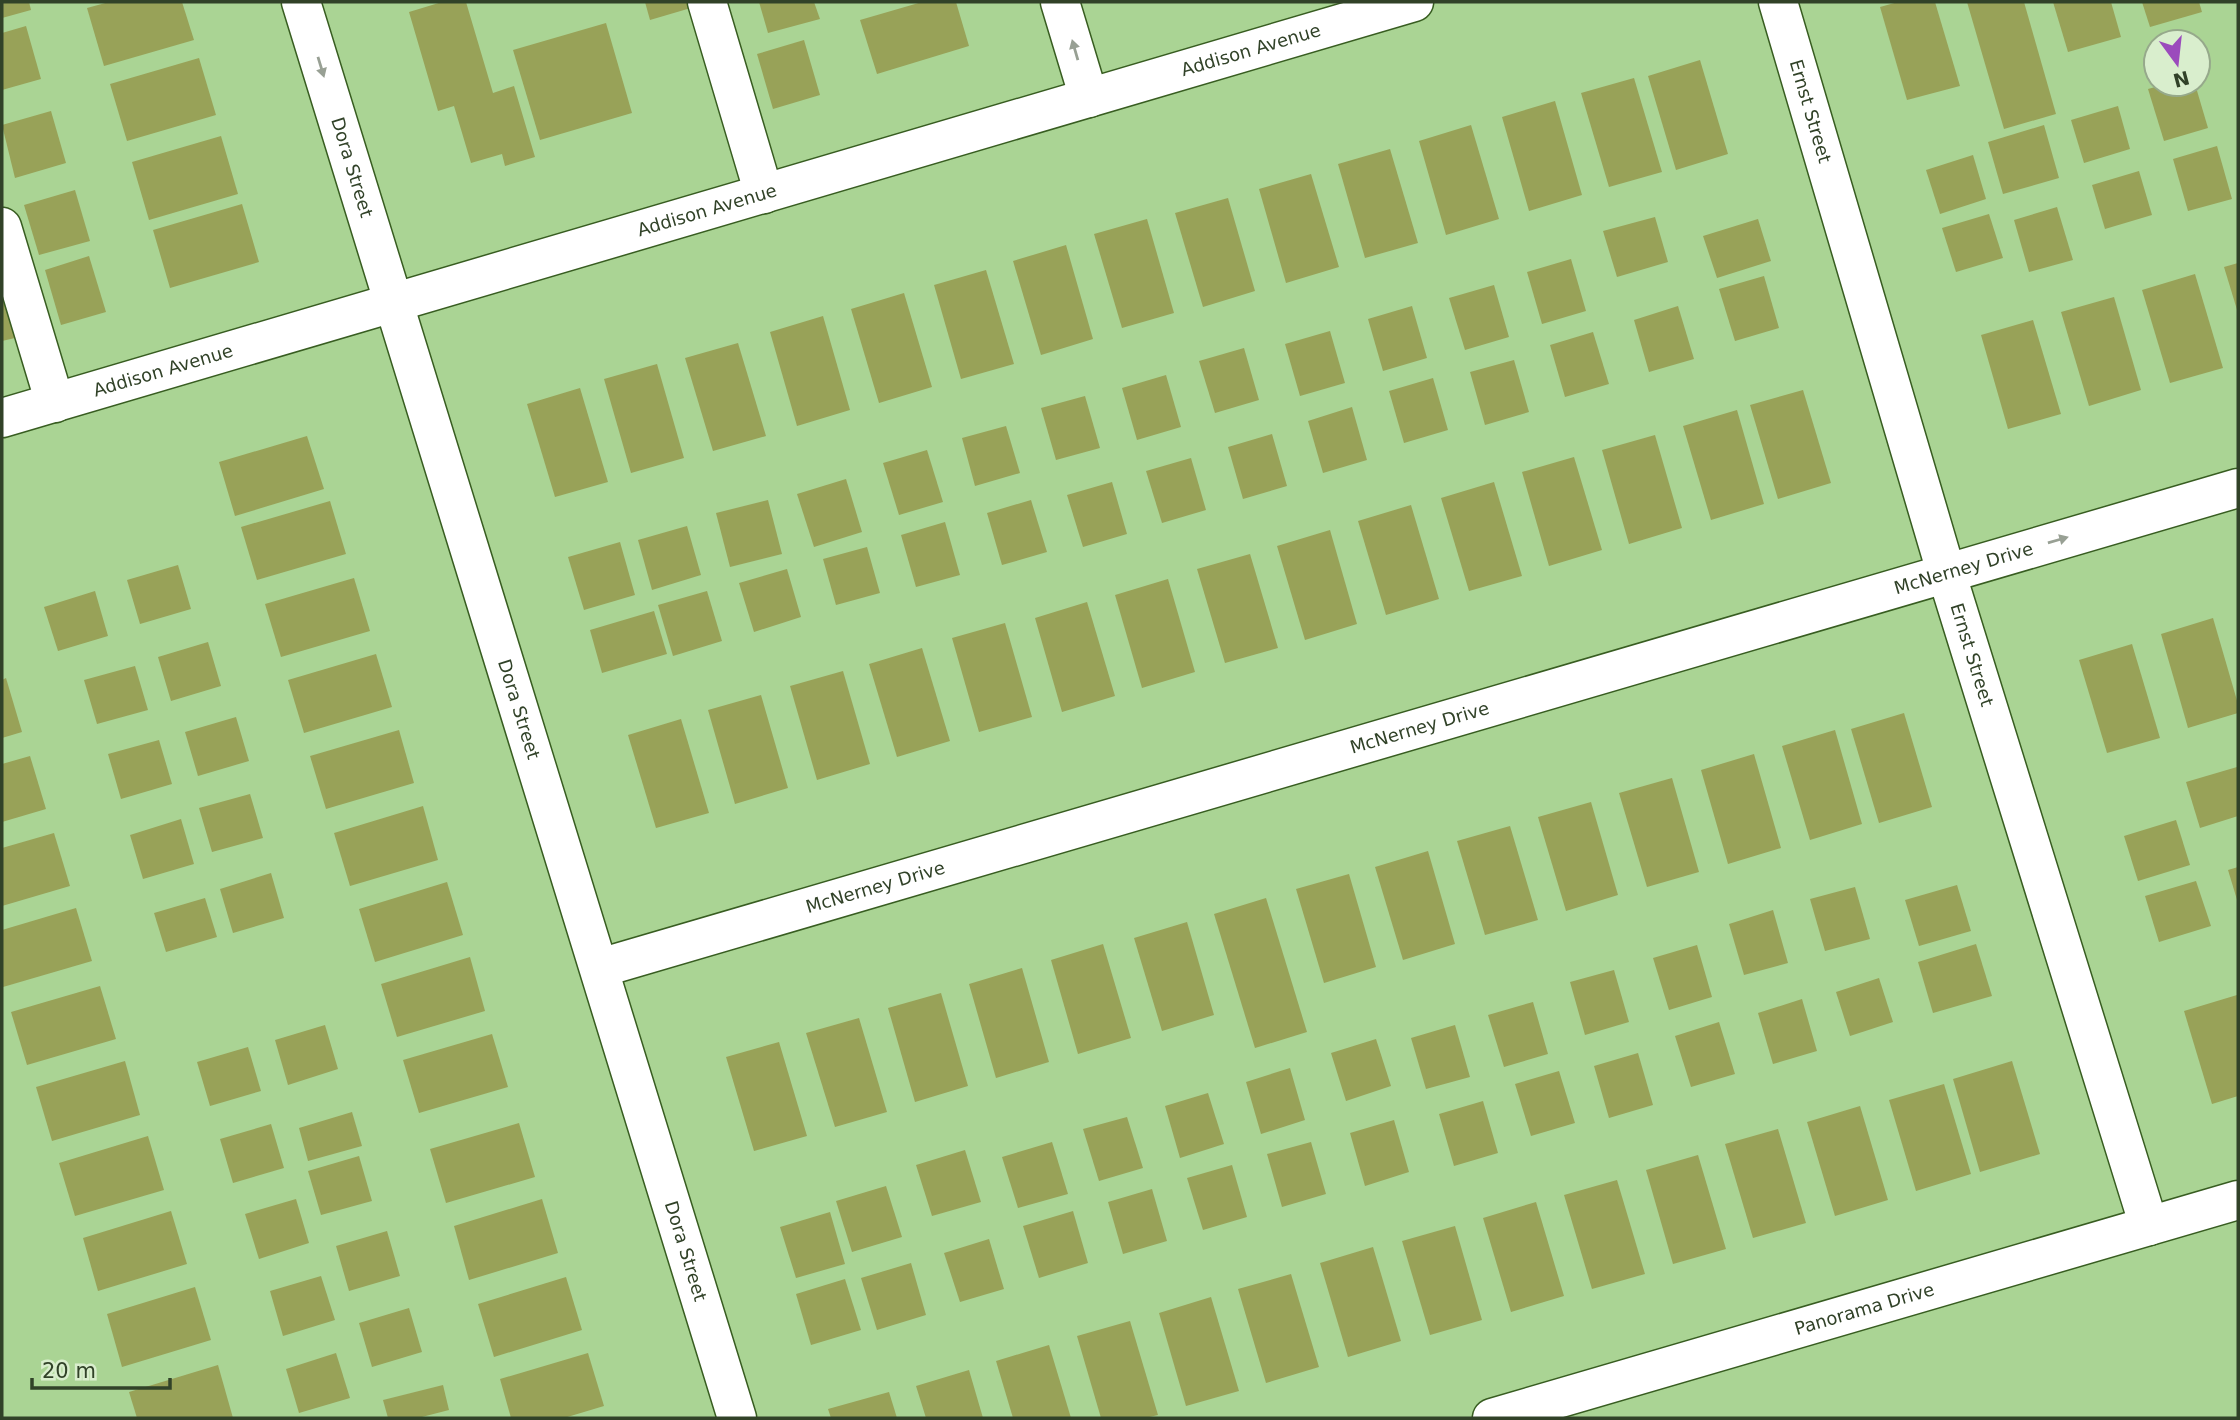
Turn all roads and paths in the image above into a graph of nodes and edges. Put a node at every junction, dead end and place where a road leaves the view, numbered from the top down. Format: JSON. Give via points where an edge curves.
{"nodes":[{"id":1,"x":302,"y":2,"type":"edge"},
{"id":2,"x":707,"y":2,"type":"edge"},
{"id":3,"x":1060,"y":2,"type":"edge"},
{"id":4,"x":1413,"y":2,"type":"edge"},
{"id":5,"x":1778,"y":2,"type":"edge"},
{"id":6,"x":1089,"y":98,"type":"junction"},
{"id":7,"x":764,"y":194,"type":"junction"},
{"id":8,"x":2,"y":227,"type":"edge"},
{"id":9,"x":393,"y":303,"type":"junction"},
{"id":10,"x":55,"y":403,"type":"junction"},
{"id":11,"x":2,"y":418,"type":"edge"},
{"id":12,"x":2238,"y":488,"type":"edge"},
{"id":13,"x":1946,"y":572,"type":"junction"},
{"id":14,"x":600,"y":968,"type":"junction"},
{"id":15,"x":2238,"y":1200,"type":"edge"},
{"id":16,"x":2149,"y":1226,"type":"junction"},
{"id":17,"x":737,"y":1418,"type":"edge"},
{"id":18,"x":1492,"y":1418,"type":"edge"}],
"edges":[{"from":1,"to":9,"type":"street","name":"Dora Street","one_way":true},
{"from":2,"to":7,"type":"street"},
{"from":6,"to":3,"type":"street","one_way":true},
{"from":4,"to":6,"type":"street","name":"Addison Avenue"},
{"from":5,"to":13,"type":"street","name":"Ernst Street"},
{"from":6,"to":7,"type":"street","name":"Addison Avenue"},
{"from":7,"to":9,"type":"street","name":"Addison Avenue"},
{"from":8,"to":10,"type":"street"},
{"from":9,"to":10,"type":"street","name":"Addison Avenue"},
{"from":9,"to":14,"type":"street","name":"Dora Street"},
{"from":10,"to":11,"type":"street","name":"Addison Avenue"},
{"from":13,"to":12,"type":"street","name":"McNerney Drive","one_way":true},
{"from":13,"to":14,"type":"street","name":"McNerney Drive"},
{"from":13,"to":16,"type":"street","name":"Ernst Street"},
{"from":14,"to":17,"type":"street","name":"Dora Street"},
{"from":15,"to":16,"type":"street","name":"Panorama Drive"},
{"from":16,"to":18,"type":"street","name":"Panorama Drive"}]}
